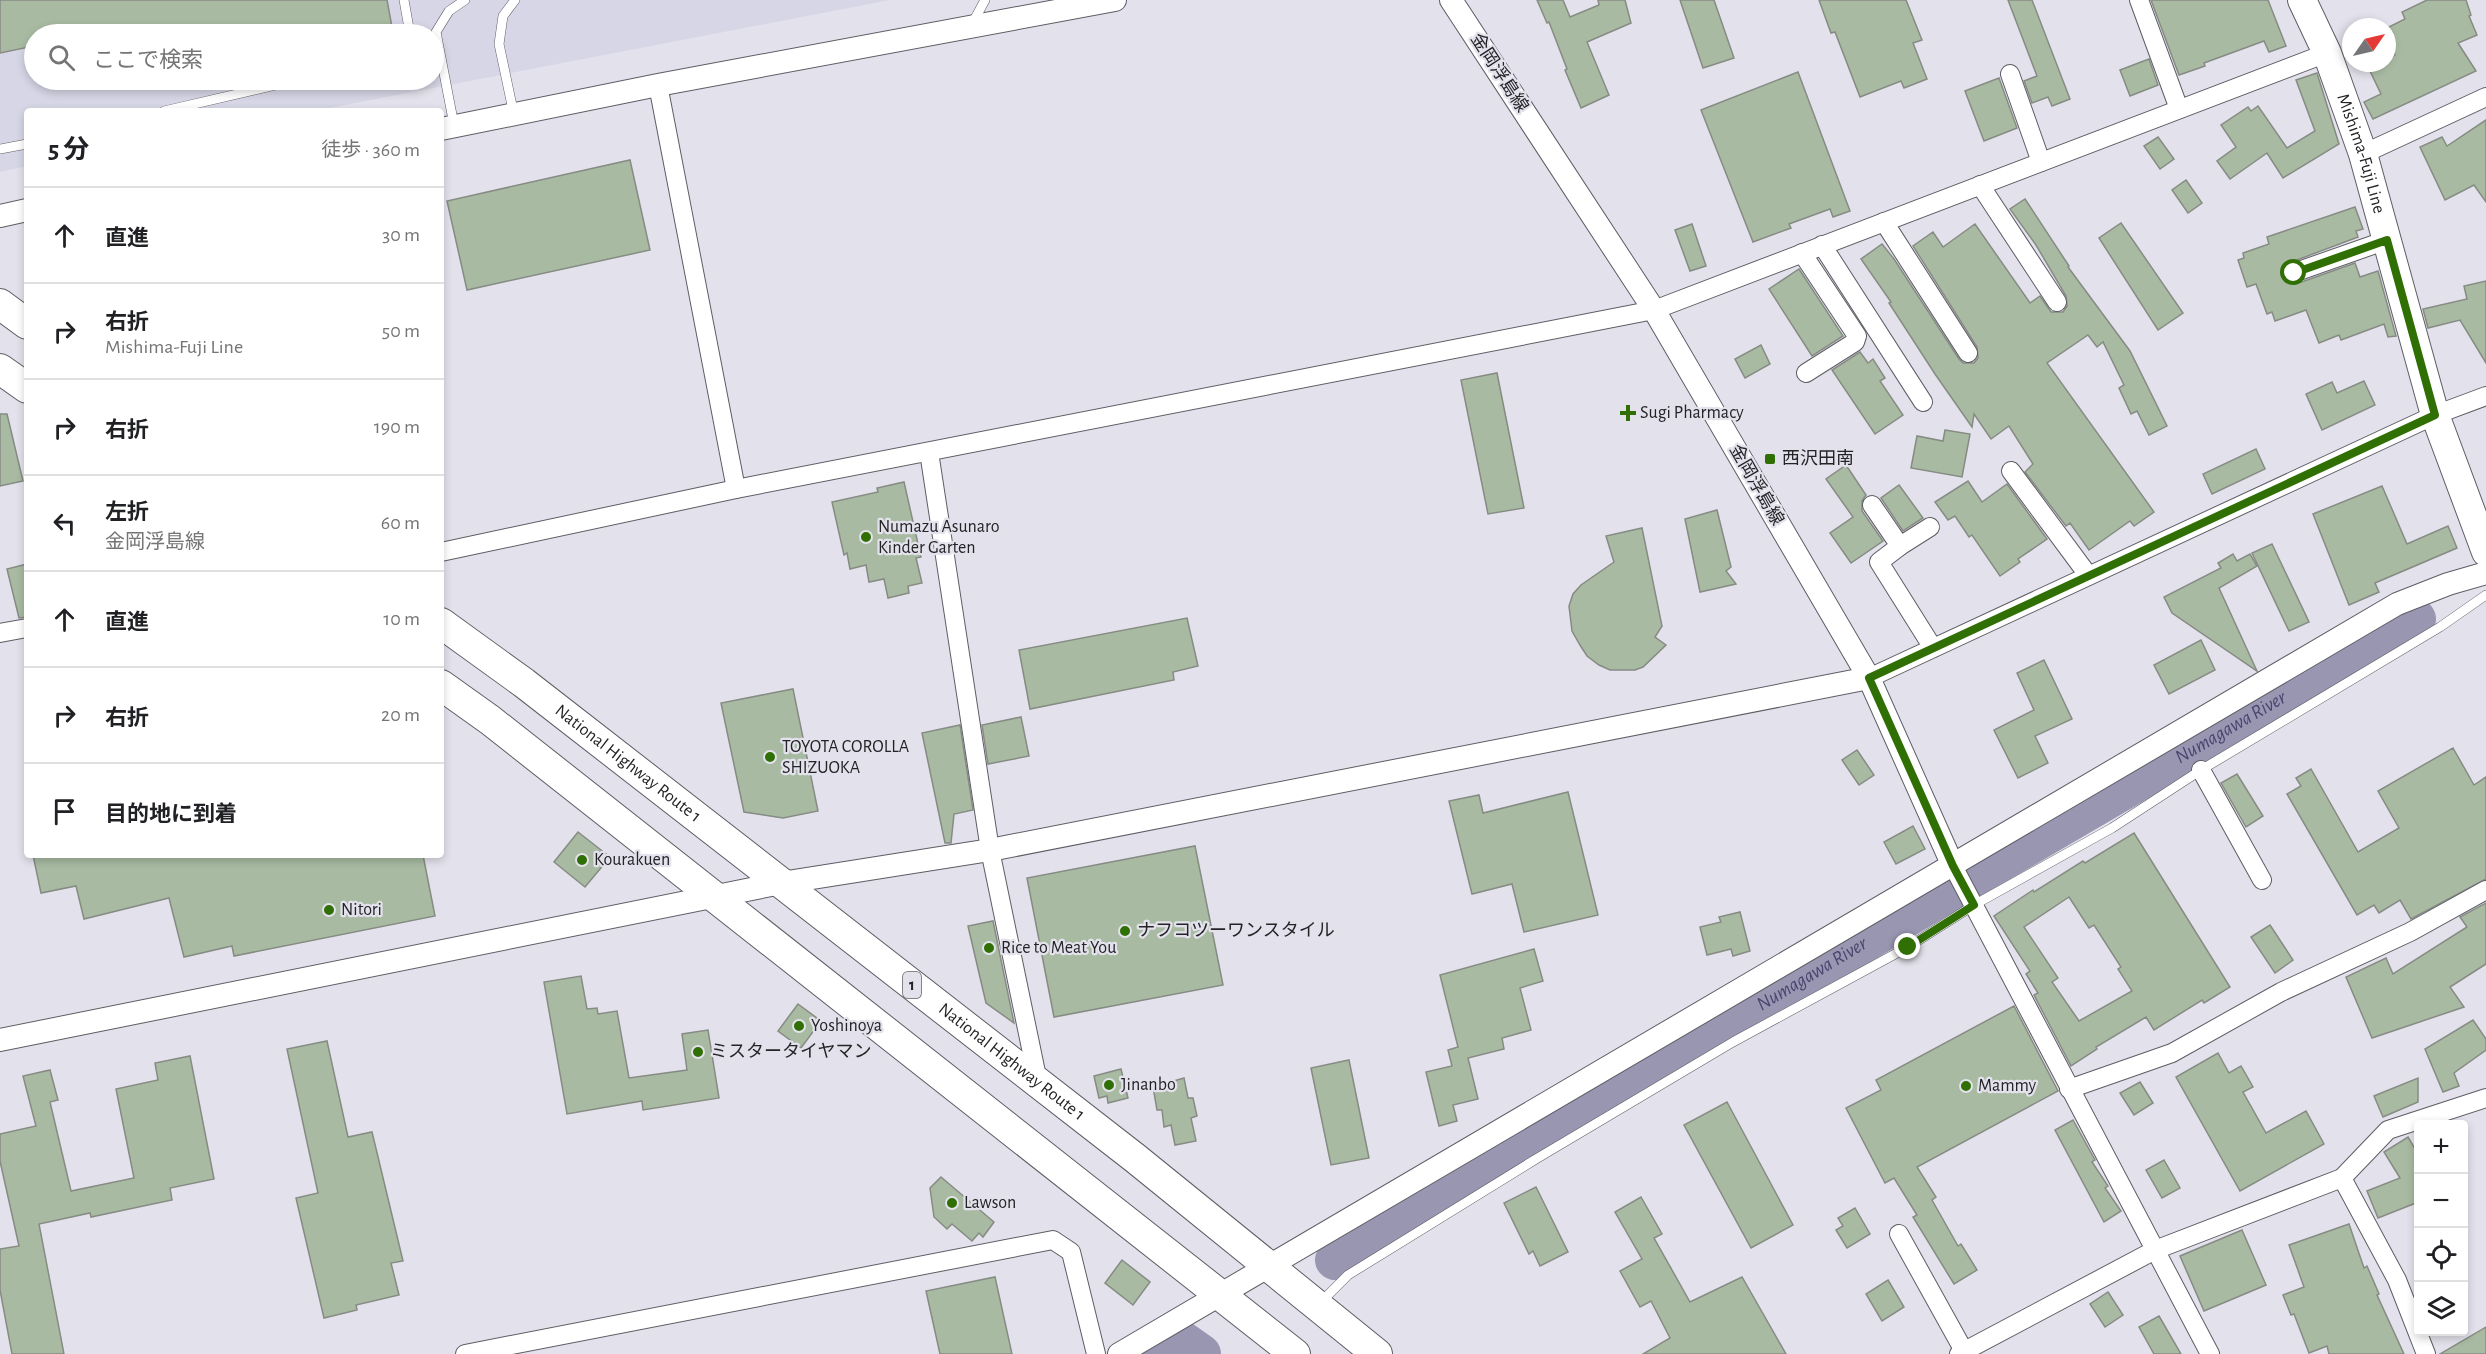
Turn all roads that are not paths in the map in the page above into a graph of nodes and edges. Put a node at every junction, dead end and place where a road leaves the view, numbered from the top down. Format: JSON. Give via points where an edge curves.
{"nodes":[{"id":1,"x":404,"y":0,"type":"edge"},
{"id":2,"x":465,"y":0,"type":"edge"},
{"id":3,"x":515,"y":0,"type":"edge"},
{"id":4,"x":985,"y":0,"type":"edge"},
{"id":5,"x":1115,"y":0,"type":"edge"},
{"id":6,"x":1451,"y":0,"type":"edge"},
{"id":7,"x":2139,"y":0,"type":"edge"},
{"id":8,"x":2302,"y":0,"type":"edge"},
{"id":9,"x":408,"y":24,"type":"edge"},
{"id":10,"x":441,"y":24,"type":"edge"},
{"id":11,"x":971,"y":27,"type":"junction"},
{"id":12,"x":2327,"y":53,"type":"junction"},
{"id":13,"x":2010,"y":74,"type":"dead end"},
{"id":14,"x":658,"y":85,"type":"junction"},
{"id":15,"x":254,"y":90,"type":"edge"},
{"id":16,"x":441,"y":90,"type":"edge"},
{"id":17,"x":2486,"y":97,"type":"edge"},
{"id":18,"x":177,"y":108,"type":"edge"},
{"id":19,"x":2179,"y":109,"type":"junction"},
{"id":20,"x":514,"y":115,"type":"junction"},
{"id":21,"x":447,"y":128,"type":"edge"},
{"id":22,"x":24,"y":145,"type":"edge"},
{"id":23,"x":0,"y":149,"type":"edge"},
{"id":24,"x":2363,"y":154,"type":"junction"},
{"id":25,"x":2041,"y":162,"type":"junction"},
{"id":26,"x":1980,"y":185,"type":"junction"},
{"id":27,"x":24,"y":211,"type":"edge"},
{"id":28,"x":0,"y":216,"type":"edge"},
{"id":29,"x":1884,"y":222,"type":"junction"},
{"id":30,"x":2387,"y":240,"type":"junction"},
{"id":31,"x":1822,"y":245,"type":"junction"},
{"id":32,"x":1802,"y":252,"type":"junction"},
{"id":33,"x":2294,"y":273,"type":"dead end"},
{"id":34,"x":2057,"y":302,"type":"dead end"},
{"id":35,"x":0,"y":304,"type":"edge"},
{"id":36,"x":1654,"y":310,"type":"junction"},
{"id":37,"x":24,"y":322,"type":"edge"},
{"id":38,"x":1968,"y":353,"type":"dead end"},
{"id":39,"x":0,"y":369,"type":"edge"},
{"id":40,"x":1806,"y":373,"type":"dead end"},
{"id":41,"x":24,"y":386,"type":"edge"},
{"id":42,"x":2486,"y":396,"type":"edge"},
{"id":43,"x":1923,"y":402,"type":"dead end"},
{"id":44,"x":2435,"y":415,"type":"junction"},
{"id":45,"x":929,"y":452,"type":"junction"},
{"id":46,"x":2011,"y":471,"type":"dead end"},
{"id":47,"x":736,"y":489,"type":"junction"},
{"id":48,"x":1872,"y":505,"type":"dead end"},
{"id":49,"x":1930,"y":526,"type":"dead end"},
{"id":50,"x":1900,"y":546,"type":"junction"},
{"id":51,"x":444,"y":551,"type":"edge"},
{"id":52,"x":2486,"y":552,"type":"edge"},
{"id":53,"x":2486,"y":573,"type":"edge"},
{"id":54,"x":2088,"y":575,"type":"junction"},
{"id":55,"x":2486,"y":595,"type":"edge"},
{"id":56,"x":444,"y":625,"type":"edge"},
{"id":57,"x":24,"y":629,"type":"edge"},
{"id":58,"x":0,"y":633,"type":"edge"},
{"id":59,"x":1933,"y":648,"type":"junction"},
{"id":60,"x":1869,"y":678,"type":"junction"},
{"id":61,"x":444,"y":687,"type":"edge"},
{"id":62,"x":2201,"y":770,"type":"junction"},
{"id":63,"x":990,"y":850,"type":"junction"},
{"id":64,"x":1953,"y":866,"type":"junction"},
{"id":65,"x":2262,"y":880,"type":"dead end"},
{"id":66,"x":781,"y":883,"type":"junction"},
{"id":67,"x":2486,"y":890,"type":"edge"},
{"id":68,"x":715,"y":897,"type":"junction"},
{"id":69,"x":1974,"y":905,"type":"junction"},
{"id":70,"x":0,"y":1040,"type":"edge"},
{"id":71,"x":1038,"y":1082,"type":"junction"},
{"id":72,"x":2069,"y":1089,"type":"junction"},
{"id":73,"x":2486,"y":1098,"type":"edge"},
{"id":74,"x":2342,"y":1178,"type":"junction"},
{"id":75,"x":1899,"y":1234,"type":"dead end"},
{"id":76,"x":2155,"y":1250,"type":"junction"},
{"id":77,"x":1268,"y":1266,"type":"junction"},
{"id":78,"x":1220,"y":1294,"type":"junction"},
{"id":79,"x":1318,"y":1307,"type":"junction"},
{"id":80,"x":1961,"y":1353,"type":"edge"},
{"id":81,"x":465,"y":1354,"type":"edge"},
{"id":82,"x":1096,"y":1354,"type":"edge"},
{"id":83,"x":1119,"y":1354,"type":"edge"},
{"id":84,"x":1295,"y":1354,"type":"edge"},
{"id":85,"x":1377,"y":1354,"type":"edge"},
{"id":86,"x":2211,"y":1354,"type":"edge"},
{"id":87,"x":2426,"y":1354,"type":"edge"}],
"edges":[{"from":1,"to":9,"type":"lane"},
{"from":2,"to":10,"type":"lane","via":[[449,11]]},
{"from":3,"to":20,"type":"lane","via":[[503,16],[499,44]]},
{"from":4,"to":11,"type":"lane"},
{"from":5,"to":11,"type":"street"},
{"from":6,"to":36,"type":"street","name":"金岡浮島線"},
{"from":7,"to":19,"type":"street"},
{"from":8,"to":12,"type":"main road","name":"Mishima-Fuji Line"},
{"from":11,"to":14,"type":"street"},
{"from":12,"to":19,"type":"street"},
{"from":12,"to":24,"type":"main road","name":"Mishima-Fuji Line"},
{"from":13,"to":25,"type":"street"},
{"from":14,"to":20,"type":"street"},
{"from":14,"to":47,"type":"street"},
{"from":15,"to":18,"type":"lane"},
{"from":16,"to":21,"type":"lane"},
{"from":17,"to":24,"type":"street"},
{"from":19,"to":25,"type":"street"},
{"from":20,"to":21,"type":"street"},
{"from":22,"to":23,"type":"lane"},
{"from":24,"to":30,"type":"main road","name":"Mishima-Fuji Line"},
{"from":25,"to":26,"type":"street"},
{"from":26,"to":29,"type":"street"},
{"from":26,"to":34,"type":"street"},
{"from":27,"to":28,"type":"street"},
{"from":29,"to":31,"type":"street"},
{"from":29,"to":38,"type":"street"},
{"from":30,"to":33,"type":"street"},
{"from":30,"to":44,"type":"main road","name":"Mishima-Fuji Line"},
{"from":31,"to":32,"type":"street"},
{"from":31,"to":43,"type":"street"},
{"from":32,"to":36,"type":"street"},
{"from":32,"to":40,"type":"street","via":[[1857,336],[1855,342]]},
{"from":35,"to":37,"type":"highway"},
{"from":36,"to":45,"type":"street"},
{"from":36,"to":60,"type":"street","name":"金岡浮島線"},
{"from":39,"to":41,"type":"highway"},
{"from":42,"to":44,"type":"street"},
{"from":44,"to":52,"type":"main road","name":"Mishima-Fuji Line"},
{"from":44,"to":54,"type":"street"},
{"from":45,"to":47,"type":"street"},
{"from":45,"to":63,"type":"street"},
{"from":46,"to":54,"type":"street"},
{"from":47,"to":51,"type":"street"},
{"from":48,"to":50,"type":"street"},
{"from":49,"to":50,"type":"street"},
{"from":50,"to":59,"type":"street","via":[[1879,562]]},
{"from":53,"to":64,"type":"street","via":[[2397,604]]},
{"from":54,"to":59,"type":"street"},
{"from":55,"to":62,"type":"lane","via":[[2383,663]]},
{"from":56,"to":66,"type":"highway","name":"National Highway Route 1","number":"1"},
{"from":57,"to":58,"type":"street"},
{"from":59,"to":60,"type":"street"},
{"from":60,"to":63,"type":"street"},
{"from":60,"to":64,"type":"street","name":"金岡浮島線"},
{"from":61,"to":68,"type":"highway"},
{"from":62,"to":65,"type":"street"},
{"from":62,"to":69,"type":"lane","via":[[2112,828]]},
{"from":63,"to":66,"type":"street"},
{"from":63,"to":71,"type":"street"},
{"from":64,"to":69,"type":"street"},
{"from":64,"to":77,"type":"street"},
{"from":66,"to":68,"type":"street"},
{"from":66,"to":71,"type":"highway","name":"National Highway Route 1","number":"1"},
{"from":67,"to":72,"type":"street","via":[[2410,932],[2281,992],[2172,1053]]},
{"from":68,"to":70,"type":"street"},
{"from":68,"to":78,"type":"highway"},
{"from":69,"to":72,"type":"street"},
{"from":69,"to":79,"type":"lane","via":[[1908,947],[1733,1042],[1348,1275]]},
{"from":71,"to":77,"type":"highway","name":"National Highway Route 1","number":"1"},
{"from":72,"to":76,"type":"street"},
{"from":73,"to":74,"type":"street","via":[[2388,1130]]},
{"from":74,"to":76,"type":"street"},
{"from":74,"to":87,"type":"street","via":[[2397,1280]]},
{"from":75,"to":80,"type":"street"},
{"from":76,"to":80,"type":"street"},
{"from":76,"to":86,"type":"street"},
{"from":77,"to":78,"type":"street"},
{"from":77,"to":79,"type":"highway","name":"National Highway Route 1","number":"1"},
{"from":78,"to":83,"type":"street"},
{"from":78,"to":84,"type":"highway"},
{"from":79,"to":85,"type":"highway","name":"National Highway Route 1","number":"1"},
{"from":81,"to":82,"type":"street","via":[[1053,1240],[1071,1252]]}]}
